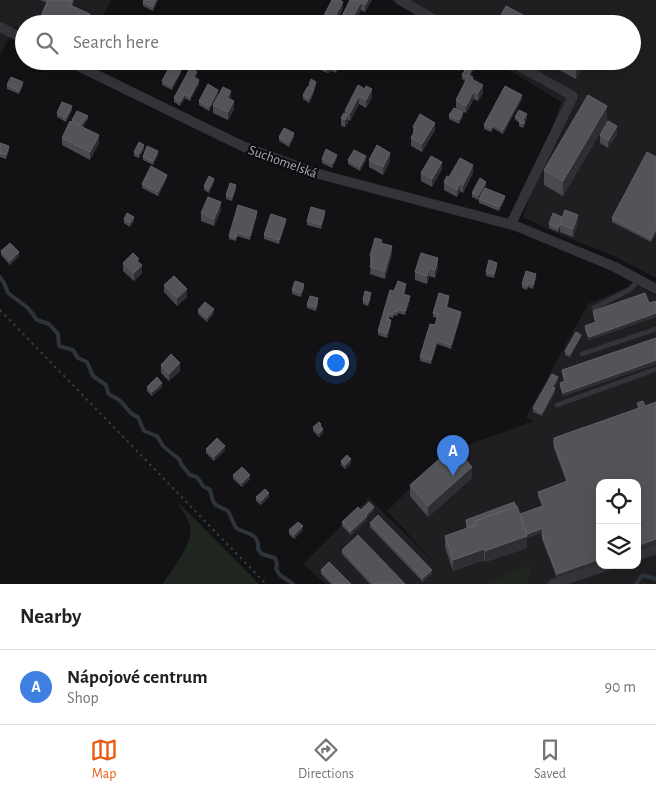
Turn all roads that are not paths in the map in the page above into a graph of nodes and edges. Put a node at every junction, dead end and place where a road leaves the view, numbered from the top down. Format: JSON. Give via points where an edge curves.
{"nodes":[{"id":1,"x":400,"y":0,"type":"edge"},
{"id":2,"x":426,"y":15,"type":"edge"},
{"id":3,"x":0,"y":27,"type":"edge"},
{"id":4,"x":15,"y":34,"type":"edge"},
{"id":5,"x":86,"y":70,"type":"edge"},
{"id":6,"x":526,"y":70,"type":"edge"},
{"id":7,"x":511,"y":224,"type":"junction"},
{"id":8,"x":640,"y":280,"type":"junction"},
{"id":9,"x":656,"y":289,"type":"edge"},
{"id":10,"x":594,"y":308,"type":"dead end"},
{"id":11,"x":656,"y":329,"type":"edge"},
{"id":12,"x":582,"y":354,"type":"dead end"},
{"id":13,"x":656,"y":369,"type":"edge"},
{"id":14,"x":557,"y":405,"type":"dead end"},
{"id":15,"x":656,"y":549,"type":"edge"},
{"id":16,"x":641,"y":555,"type":"edge"},
{"id":17,"x":597,"y":569,"type":"edge"},
{"id":18,"x":553,"y":584,"type":"edge"}],
"edges":[{"from":1,"to":2,"type":"street"},
{"from":3,"to":4,"type":"street"},
{"from":5,"to":7,"type":"street","name":"Suchomelská","via":[[242,146],[306,170]]},
{"from":6,"to":7,"type":"street","via":[[573,96]]},
{"from":7,"to":8,"type":"street","name":"Suchomelská"},
{"from":8,"to":9,"type":"street","name":"Suchomelská"},
{"from":8,"to":10,"type":"lane","via":[[629,290]]},
{"from":11,"to":12,"type":"lane"},
{"from":13,"to":14,"type":"lane"},
{"from":15,"to":16,"type":"street"},
{"from":17,"to":18,"type":"street"}]}
